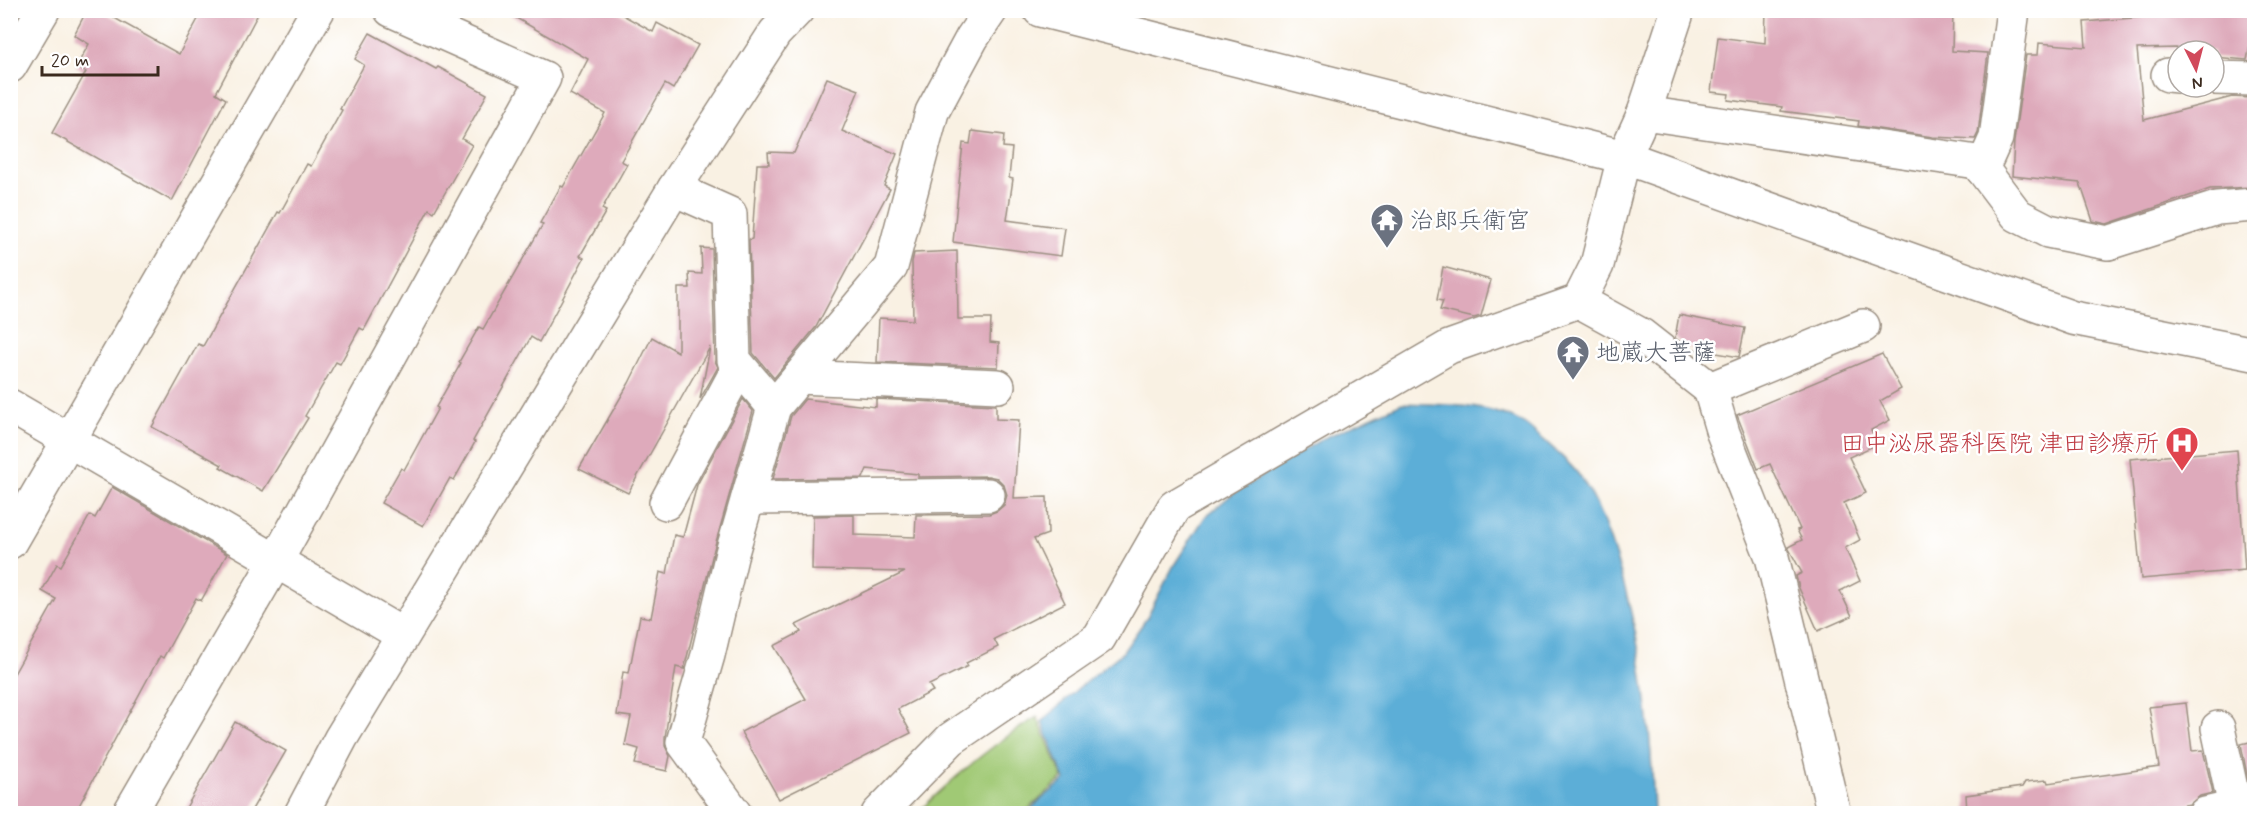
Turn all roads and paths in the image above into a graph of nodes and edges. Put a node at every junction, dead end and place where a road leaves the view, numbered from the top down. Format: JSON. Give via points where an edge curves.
{"nodes":[{"id":1,"x":43,"y":10,"type":"edge"},
{"id":2,"x":318,"y":10,"type":"edge"},
{"id":3,"x":391,"y":10,"type":"edge"},
{"id":4,"x":797,"y":10,"type":"edge"},
{"id":5,"x":991,"y":10,"type":"edge"},
{"id":6,"x":1040,"y":10,"type":"edge"},
{"id":7,"x":1678,"y":10,"type":"edge"},
{"id":8,"x":2013,"y":10,"type":"edge"},
{"id":9,"x":10,"y":66,"type":"edge"},
{"id":10,"x":2226,"y":78,"type":"edge"},
{"id":11,"x":2254,"y":79,"type":"edge"},
{"id":12,"x":1644,"y":113,"type":"junction"},
{"id":13,"x":1624,"y":156,"type":"junction"},
{"id":14,"x":1982,"y":169,"type":"junction"},
{"id":15,"x":674,"y":189,"type":"junction"},
{"id":16,"x":2254,"y":205,"type":"edge"},
{"id":17,"x":1579,"y":301,"type":"junction"},
{"id":18,"x":1863,"y":326,"type":"dead end"},
{"id":19,"x":2254,"y":354,"type":"edge"},
{"id":20,"x":739,"y":367,"type":"junction"},
{"id":21,"x":800,"y":377,"type":"junction"},
{"id":22,"x":998,"y":386,"type":"dead end"},
{"id":23,"x":1710,"y":389,"type":"junction"},
{"id":24,"x":10,"y":406,"type":"edge"},
{"id":25,"x":774,"y":407,"type":"junction"},
{"id":26,"x":69,"y":440,"type":"junction"},
{"id":27,"x":988,"y":495,"type":"dead end"},
{"id":28,"x":748,"y":498,"type":"junction"},
{"id":29,"x":666,"y":503,"type":"dead end"},
{"id":30,"x":10,"y":542,"type":"edge"},
{"id":31,"x":276,"y":561,"type":"junction"},
{"id":32,"x":403,"y":635,"type":"junction"},
{"id":33,"x":2218,"y":728,"type":"dead end"},
{"id":34,"x":2231,"y":808,"type":"edge"},
{"id":35,"x":129,"y":813,"type":"edge"},
{"id":36,"x":301,"y":813,"type":"edge"},
{"id":37,"x":735,"y":813,"type":"edge"},
{"id":38,"x":878,"y":813,"type":"edge"},
{"id":39,"x":1834,"y":813,"type":"edge"}],
"edges":[{"from":1,"to":9,"type":"street"},
{"from":2,"to":26,"type":"street"},
{"from":3,"to":31,"type":"street","via":[[544,78]]},
{"from":4,"to":15,"type":"street","via":[[775,33]]},
{"from":5,"to":21,"type":"street","via":[[933,112],[891,267]]},
{"from":6,"to":13,"type":"street"},
{"from":7,"to":12,"type":"street"},
{"from":8,"to":14,"type":"street","via":[[1996,138]]},
{"from":10,"to":11,"type":"street"},
{"from":12,"to":13,"type":"street"},
{"from":12,"to":14,"type":"street","via":[[1977,162]]},
{"from":13,"to":17,"type":"street","via":[[1597,265]]},
{"from":13,"to":19,"type":"street","via":[[2073,318]]},
{"from":14,"to":16,"type":"street","via":[[2017,215],[2048,231],[2108,243],[2217,208]]},
{"from":15,"to":20,"type":"street","via":[[730,214],[734,360]]},
{"from":15,"to":32,"type":"street"},
{"from":17,"to":23,"type":"street","via":[[1641,335]]},
{"from":17,"to":38,"type":"street","via":[[1449,347],[1174,507],[1099,638],[951,739]]},
{"from":18,"to":23,"type":"street"},
{"from":20,"to":25,"type":"street"},
{"from":20,"to":29,"type":"street"},
{"from":21,"to":22,"type":"street"},
{"from":21,"to":25,"type":"street"},
{"from":23,"to":39,"type":"street","via":[[1723,434],[1772,557]]},
{"from":24,"to":26,"type":"street"},
{"from":25,"to":28,"type":"street"},
{"from":26,"to":30,"type":"street"},
{"from":26,"to":31,"type":"street"},
{"from":27,"to":28,"type":"street"},
{"from":28,"to":37,"type":"street","via":[[683,742]]},
{"from":31,"to":32,"type":"street"},
{"from":31,"to":35,"type":"street"},
{"from":32,"to":36,"type":"street"},
{"from":33,"to":34,"type":"street"}]}
